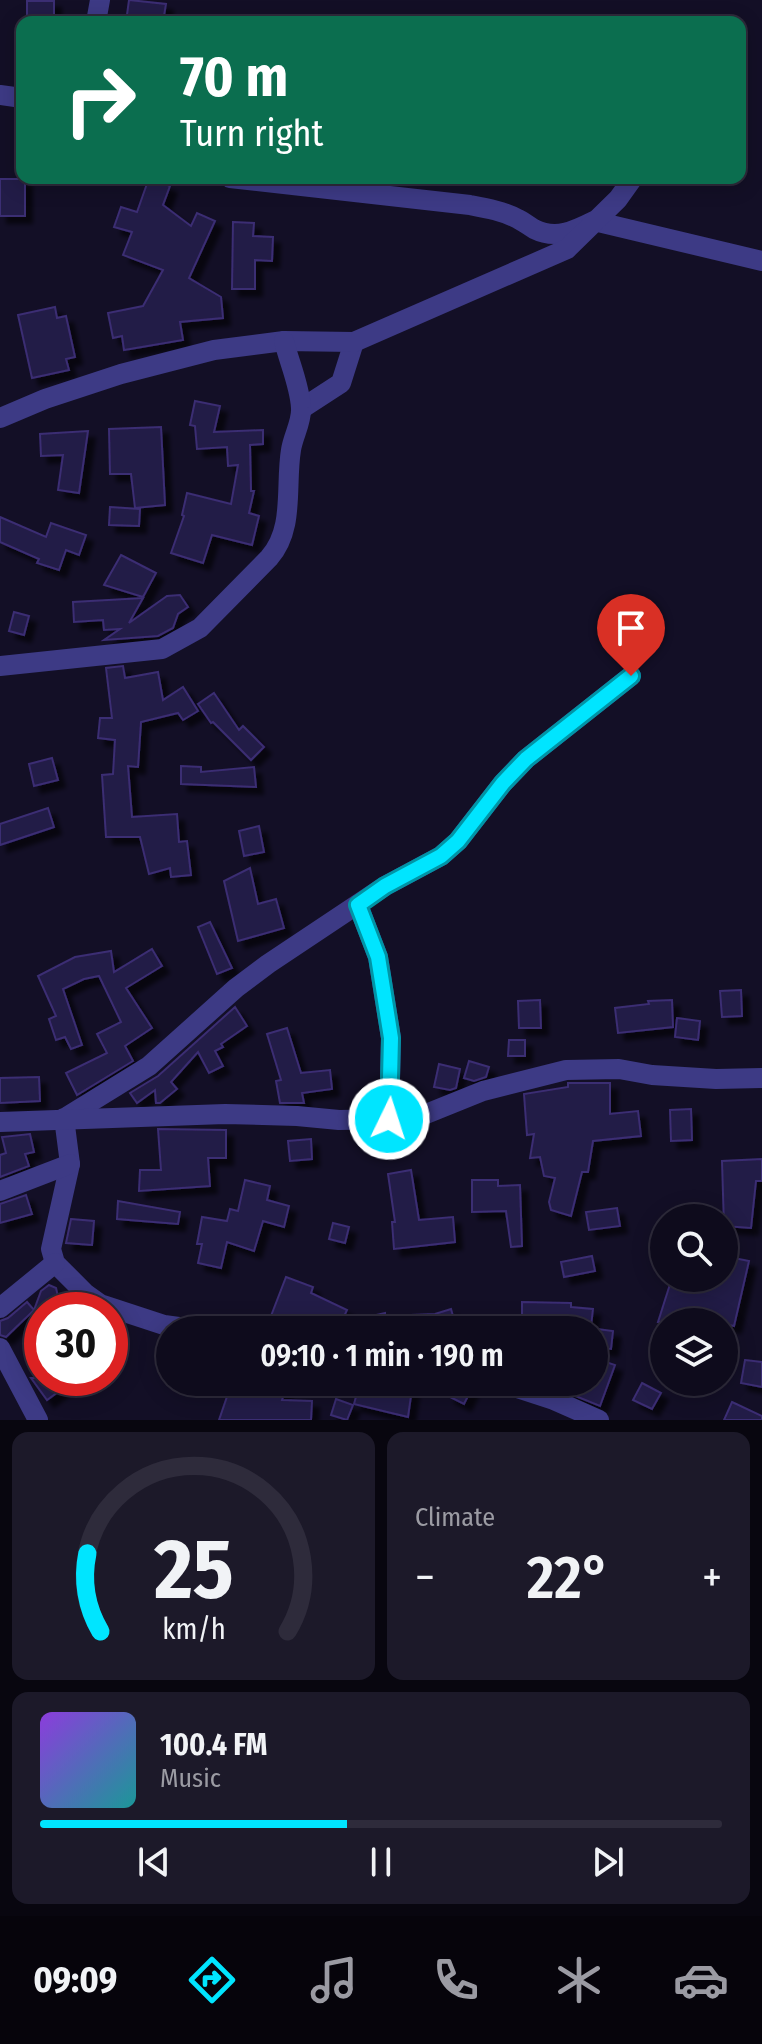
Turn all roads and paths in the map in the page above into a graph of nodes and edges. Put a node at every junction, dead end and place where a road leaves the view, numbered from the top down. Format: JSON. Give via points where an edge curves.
{"nodes":[{"id":1,"x":283,"y":184,"type":"edge"},
{"id":2,"x":629,"y":184,"type":"edge"},
{"id":3,"x":594,"y":221,"type":"junction"},
{"id":4,"x":762,"y":261,"type":"edge"},
{"id":5,"x":284,"y":341,"type":"junction"},
{"id":6,"x":354,"y":342,"type":"junction"},
{"id":7,"x":301,"y":409,"type":"junction"},
{"id":8,"x":0,"y":418,"type":"edge"},
{"id":9,"x":0,"y":666,"type":"edge"},
{"id":10,"x":631,"y":676,"type":"dead end"},
{"id":11,"x":358,"y":905,"type":"junction"},
{"id":12,"x":762,"y":1078,"type":"edge"},
{"id":13,"x":64,"y":1118,"type":"junction"},
{"id":14,"x":389,"y":1119,"type":"junction"},
{"id":15,"x":0,"y":1122,"type":"edge"},
{"id":16,"x":70,"y":1164,"type":"junction"},
{"id":17,"x":0,"y":1191,"type":"edge"},
{"id":18,"x":55,"y":1263,"type":"junction"},
{"id":19,"x":0,"y":1308,"type":"edge"},
{"id":20,"x":156,"y":1322,"type":"edge"},
{"id":21,"x":0,"y":1348,"type":"edge"},
{"id":22,"x":542,"y":1396,"type":"edge"},
{"id":23,"x":38,"y":1420,"type":"edge"},
{"id":24,"x":599,"y":1420,"type":"edge"}],
"edges":[{"from":1,"to":3,"type":"street","via":[[470,205],[552,234],[570,233]]},
{"from":2,"to":3,"type":"street"},
{"from":3,"to":4,"type":"street"},
{"from":3,"to":6,"type":"street","via":[[567,249]]},
{"from":5,"to":6,"type":"street"},
{"from":5,"to":7,"type":"street"},
{"from":5,"to":8,"type":"street","via":[[214,350],[121,374]]},
{"from":6,"to":7,"type":"street","via":[[341,383]]},
{"from":7,"to":9,"type":"street","via":[[291,446],[279,547],[200,628],[148,652]]},
{"from":10,"to":11,"type":"street","via":[[526,759],[458,841]]},
{"from":11,"to":13,"type":"street","via":[[236,988],[149,1066]]},
{"from":11,"to":14,"type":"street","via":[[378,957],[391,1038]]},
{"from":12,"to":14,"type":"street","via":[[566,1070],[483,1091],[426,1114]]},
{"from":13,"to":14,"type":"street","via":[[225,1114]]},
{"from":13,"to":15,"type":"street"},
{"from":13,"to":16,"type":"street"},
{"from":16,"to":17,"type":"street"},
{"from":16,"to":18,"type":"street","via":[[51,1249]]},
{"from":18,"to":19,"type":"street"},
{"from":18,"to":20,"type":"street","via":[[100,1304]]},
{"from":21,"to":23,"type":"street"},
{"from":22,"to":24,"type":"street"}]}
